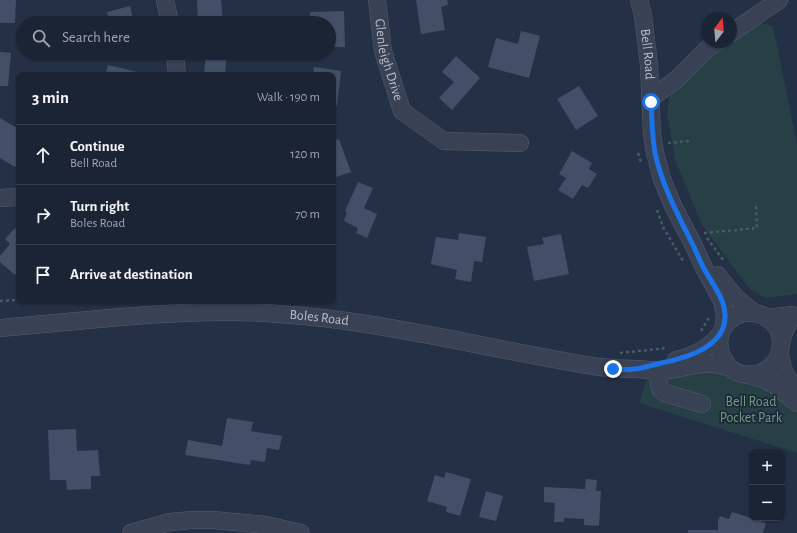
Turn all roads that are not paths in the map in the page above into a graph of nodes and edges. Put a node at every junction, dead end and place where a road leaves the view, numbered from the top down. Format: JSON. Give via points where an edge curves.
{"nodes":[{"id":1,"x":165,"y":0,"type":"edge"},
{"id":2,"x":377,"y":0,"type":"edge"},
{"id":3,"x":639,"y":0,"type":"edge"},
{"id":4,"x":779,"y":0,"type":"edge"},
{"id":5,"x":168,"y":16,"type":"edge"},
{"id":6,"x":737,"y":29,"type":"edge"},
{"id":7,"x":709,"y":48,"type":"edge"},
{"id":8,"x":176,"y":60,"type":"edge"},
{"id":9,"x":177,"y":72,"type":"edge"},
{"id":10,"x":651,"y":98,"type":"junction"},
{"id":11,"x":520,"y":143,"type":"dead end"},
{"id":12,"x":16,"y":197,"type":"edge"},
{"id":13,"x":0,"y":198,"type":"edge"},
{"id":14,"x":699,"y":239,"type":"junction"},
{"id":15,"x":795,"y":314,"type":"edge"},
{"id":16,"x":762,"y":316,"type":"junction"},
{"id":17,"x":0,"y":328,"type":"edge"},
{"id":18,"x":722,"y":330,"type":"junction"},
{"id":19,"x":780,"y":348,"type":"junction"},
{"id":20,"x":730,"y":368,"type":"junction"},
{"id":21,"x":634,"y":369,"type":"junction"},
{"id":22,"x":657,"y":371,"type":"junction"},
{"id":23,"x":748,"y":375,"type":"junction"},
{"id":24,"x":797,"y":389,"type":"edge"},
{"id":25,"x":797,"y":403,"type":"edge"},
{"id":26,"x":702,"y":404,"type":"dead end"},
{"id":27,"x":131,"y":533,"type":"edge"},
{"id":28,"x":301,"y":533,"type":"edge"}],
"edges":[{"from":1,"to":5,"type":"street"},
{"from":2,"to":11,"type":"street","name":"Glenleigh Drive","via":[[384,51],[402,111],[444,141]]},
{"from":3,"to":10,"type":"street","name":"Bell Road","via":[[643,15]]},
{"from":4,"to":6,"type":"street"},
{"from":7,"to":10,"type":"street","via":[[677,79]]},
{"from":8,"to":9,"type":"street"},
{"from":10,"to":14,"type":"street","name":"Bell Road","via":[[652,134],[662,178],[673,206]]},
{"from":12,"to":13,"type":"street"},
{"from":14,"to":16,"type":"street","name":"Bell Road","via":[[710,264],[735,297],[748,309]]},
{"from":14,"to":18,"type":"street","name":"Bell Road","via":[[704,268],[722,301],[725,315]]},
{"from":15,"to":16,"type":"street"},
{"from":15,"to":19,"type":"street","via":[[786,328]]},
{"from":16,"to":18,"type":"street","via":[[748,313],[738,315],[730,319]]},
{"from":16,"to":19,"type":"street","name":"Bell Road","via":[[774,324],[779,333]]},
{"from":17,"to":21,"type":"street","name":"Boles Road","via":[[180,313],[264,313],[332,319],[405,330],[592,366]]},
{"from":18,"to":20,"type":"street","name":"Bell Road","via":[[718,343],[724,361]]},
{"from":18,"to":21,"type":"street","name":"Boles Road","via":[[716,340],[693,355]]},
{"from":19,"to":23,"type":"street","via":[[775,362],[768,370]]},
{"from":19,"to":24,"type":"street","name":"Bell Road","via":[[784,373]]},
{"from":20,"to":22,"type":"street","name":"Boles Road","via":[[703,364]]},
{"from":20,"to":23,"type":"street"},
{"from":21,"to":22,"type":"street","name":"Boles Road"},
{"from":22,"to":26,"type":"street","via":[[660,390]]},
{"from":23,"to":25,"type":"street","via":[[774,383]]},
{"from":27,"to":28,"type":"street","via":[[170,522],[192,520],[266,525]]}]}
